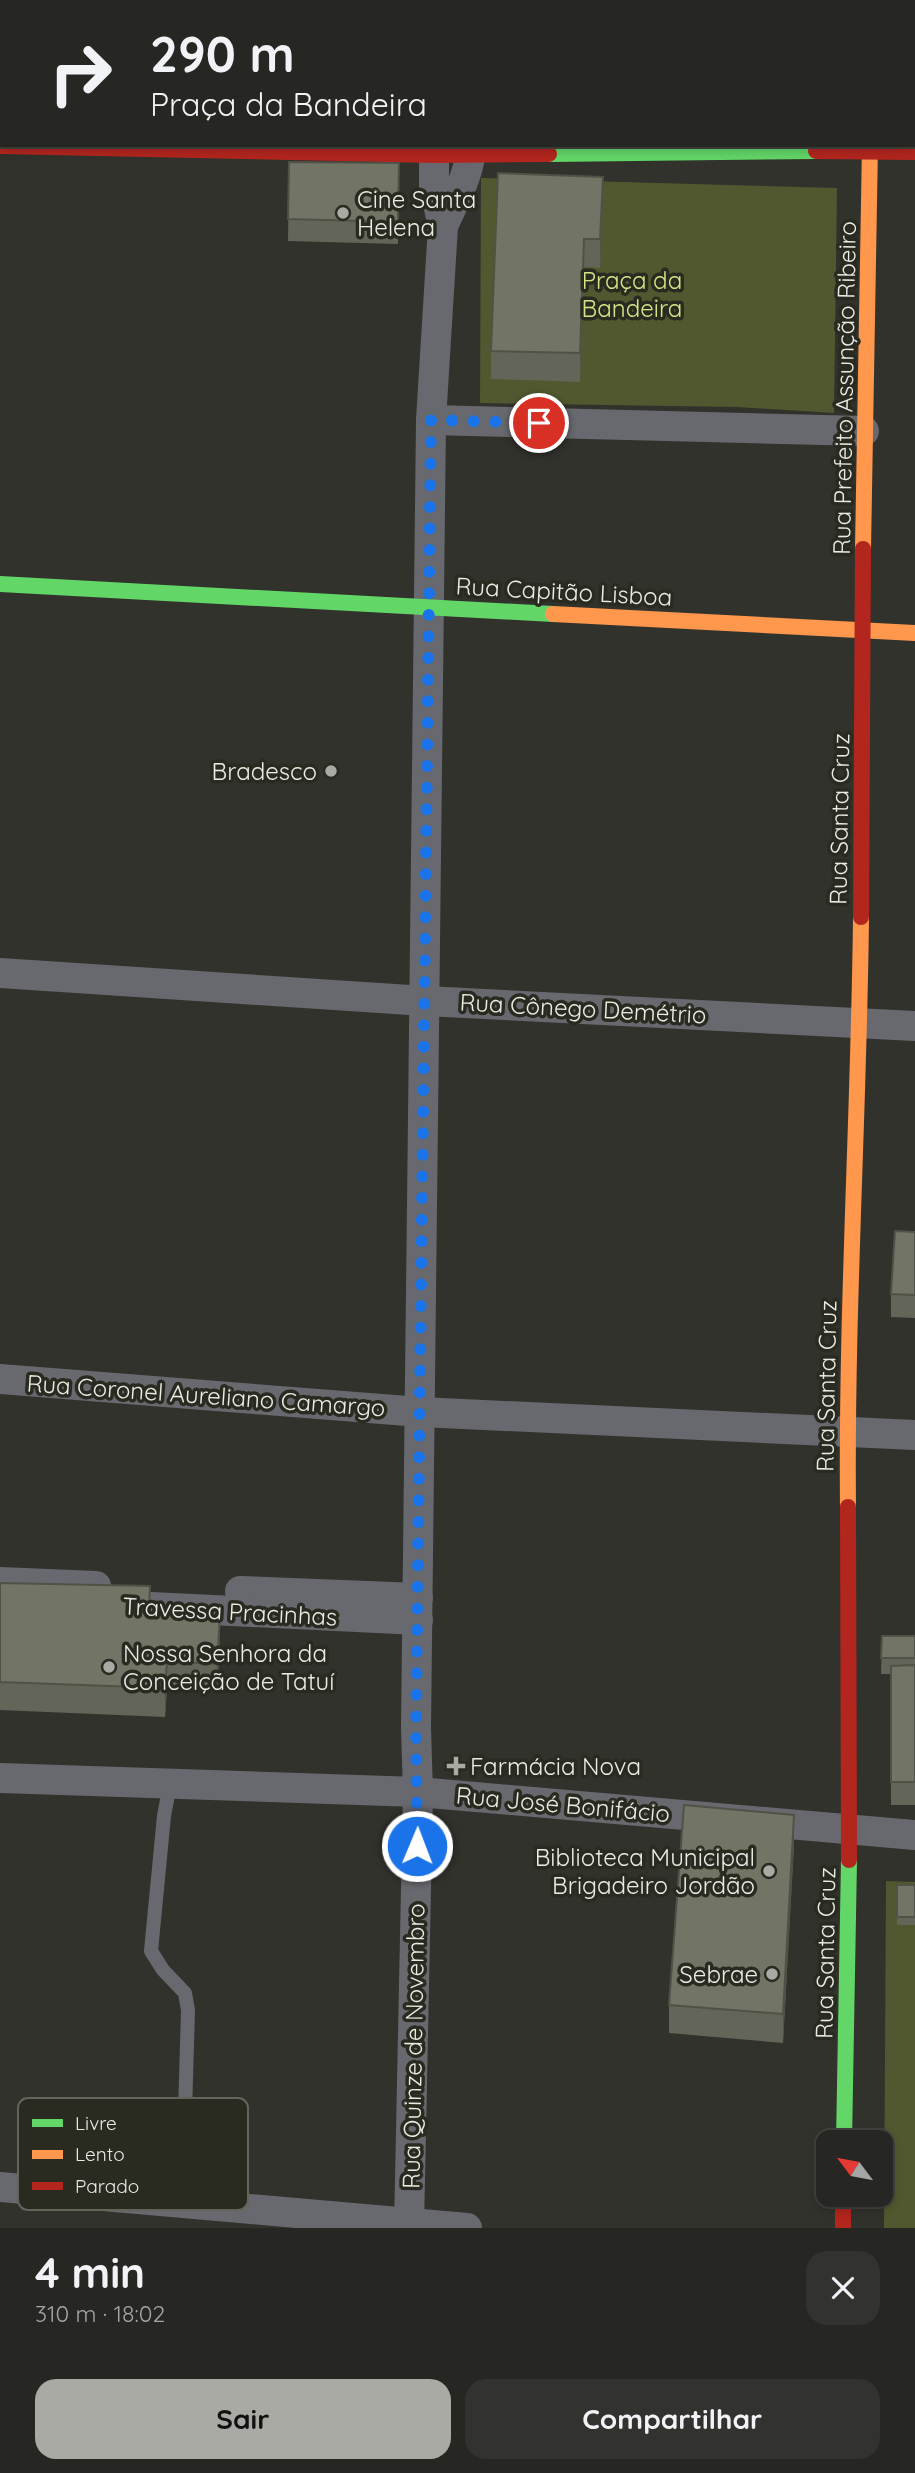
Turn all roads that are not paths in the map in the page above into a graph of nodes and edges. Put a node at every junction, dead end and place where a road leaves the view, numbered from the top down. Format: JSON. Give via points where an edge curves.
{"nodes":[{"id":1,"x":108,"y":147,"type":"edge"},
{"id":2,"x":870,"y":148,"type":"edge"},
{"id":3,"x":434,"y":150,"type":"edge"},
{"id":4,"x":471,"y":150,"type":"edge"},
{"id":5,"x":915,"y":152,"type":"edge"},
{"id":6,"x":443,"y":226,"type":"junction"},
{"id":7,"x":431,"y":420,"type":"junction"},
{"id":8,"x":864,"y":431,"type":"junction"},
{"id":9,"x":0,"y":584,"type":"edge"},
{"id":10,"x":429,"y":607,"type":"junction"},
{"id":11,"x":863,"y":631,"type":"junction"},
{"id":12,"x":915,"y":633,"type":"edge"},
{"id":13,"x":0,"y":972,"type":"edge"},
{"id":14,"x":425,"y":1001,"type":"junction"},
{"id":15,"x":860,"y":1022,"type":"junction"},
{"id":16,"x":915,"y":1026,"type":"edge"},
{"id":17,"x":0,"y":1380,"type":"edge"},
{"id":18,"x":419,"y":1412,"type":"junction"},
{"id":19,"x":847,"y":1431,"type":"junction"},
{"id":20,"x":915,"y":1435,"type":"edge"},
{"id":21,"x":0,"y":1582,"type":"edge"},
{"id":22,"x":0,"y":1600,"type":"edge"},
{"id":23,"x":418,"y":1609,"type":"junction"},
{"id":24,"x":0,"y":1778,"type":"edge"},
{"id":25,"x":170,"y":1784,"type":"junction"},
{"id":26,"x":418,"y":1792,"type":"junction"},
{"id":27,"x":850,"y":1829,"type":"junction"},
{"id":28,"x":915,"y":1835,"type":"edge"},
{"id":29,"x":185,"y":2098,"type":"edge"},
{"id":30,"x":844,"y":2130,"type":"edge"},
{"id":31,"x":0,"y":2187,"type":"edge"},
{"id":32,"x":18,"y":2189,"type":"edge"},
{"id":33,"x":843,"y":2207,"type":"edge"},
{"id":34,"x":248,"y":2210,"type":"edge"},
{"id":35,"x":409,"y":2225,"type":"edge"},
{"id":36,"x":467,"y":2228,"type":"edge"},
{"id":37,"x":843,"y":2228,"type":"edge"}],
"edges":[{"from":1,"to":3,"type":"main road"},
{"from":2,"to":4,"type":"main road"},
{"from":2,"to":5,"type":"main road"},
{"from":2,"to":8,"type":"main road","name":"Rua Prefeito Assunção Ribeiro"},
{"from":3,"to":4,"type":"main road"},
{"from":3,"to":6,"type":"street","name":"Rua Quinze de Novembro","via":[[434,187]]},
{"from":4,"to":6,"type":"street","name":"Rua Quinze de Novembro"},
{"from":6,"to":7,"type":"street","name":"Rua Quinze de Novembro"},
{"from":7,"to":8,"type":"street"},
{"from":7,"to":10,"type":"street","name":"Rua Quinze de Novembro"},
{"from":8,"to":11,"type":"main road","name":"Rua Prefeito Assunção Ribeiro"},
{"from":9,"to":10,"type":"main road","name":"Rua Capitão Lisboa"},
{"from":10,"to":11,"type":"main road","name":"Rua Capitão Lisboa"},
{"from":10,"to":14,"type":"street","name":"Rua Quinze de Novembro"},
{"from":11,"to":12,"type":"main road","name":"Rua Capitão Lisboa"},
{"from":11,"to":15,"type":"main road","name":"Rua Santa Cruz"},
{"from":13,"to":14,"type":"street","name":"Rua Cônego Demétrio"},
{"from":14,"to":15,"type":"street","name":"Rua Cônego Demétrio"},
{"from":14,"to":18,"type":"street","name":"Rua Quinze de Novembro"},
{"from":15,"to":16,"type":"street","name":"Rua Cônego Demétrio"},
{"from":15,"to":19,"type":"main road","name":"Rua Santa Cruz"},
{"from":17,"to":18,"type":"street","name":"Rua Coronel Aureliano Camargo"},
{"from":18,"to":19,"type":"street","name":"Rua Coronel Aureliano Camargo"},
{"from":18,"to":23,"type":"street","name":"Rua Quinze de Novembro"},
{"from":19,"to":20,"type":"street","name":"Rua Coronel Aureliano Camargo"},
{"from":19,"to":27,"type":"main road","name":"Rua Santa Cruz"},
{"from":21,"to":23,"type":"street"},
{"from":22,"to":23,"type":"street","name":"Travessa Pracinhas"},
{"from":23,"to":26,"type":"street","name":"Rua Quinze de Novembro"},
{"from":24,"to":25,"type":"street","name":"Rua José Bonifácio"},
{"from":25,"to":26,"type":"street","name":"Rua José Bonifácio"},
{"from":25,"to":29,"type":"lane","via":[[151,1951],[185,1993]]},
{"from":26,"to":27,"type":"street","name":"Rua José Bonifácio"},
{"from":26,"to":35,"type":"street","name":"Rua Quinze de Novembro"},
{"from":27,"to":28,"type":"street","name":"Rua José Bonifácio"},
{"from":27,"to":30,"type":"main road","name":"Rua Santa Cruz"},
{"from":31,"to":32,"type":"street"},
{"from":33,"to":37,"type":"main road"},
{"from":34,"to":35,"type":"street"},
{"from":35,"to":36,"type":"street"}]}
